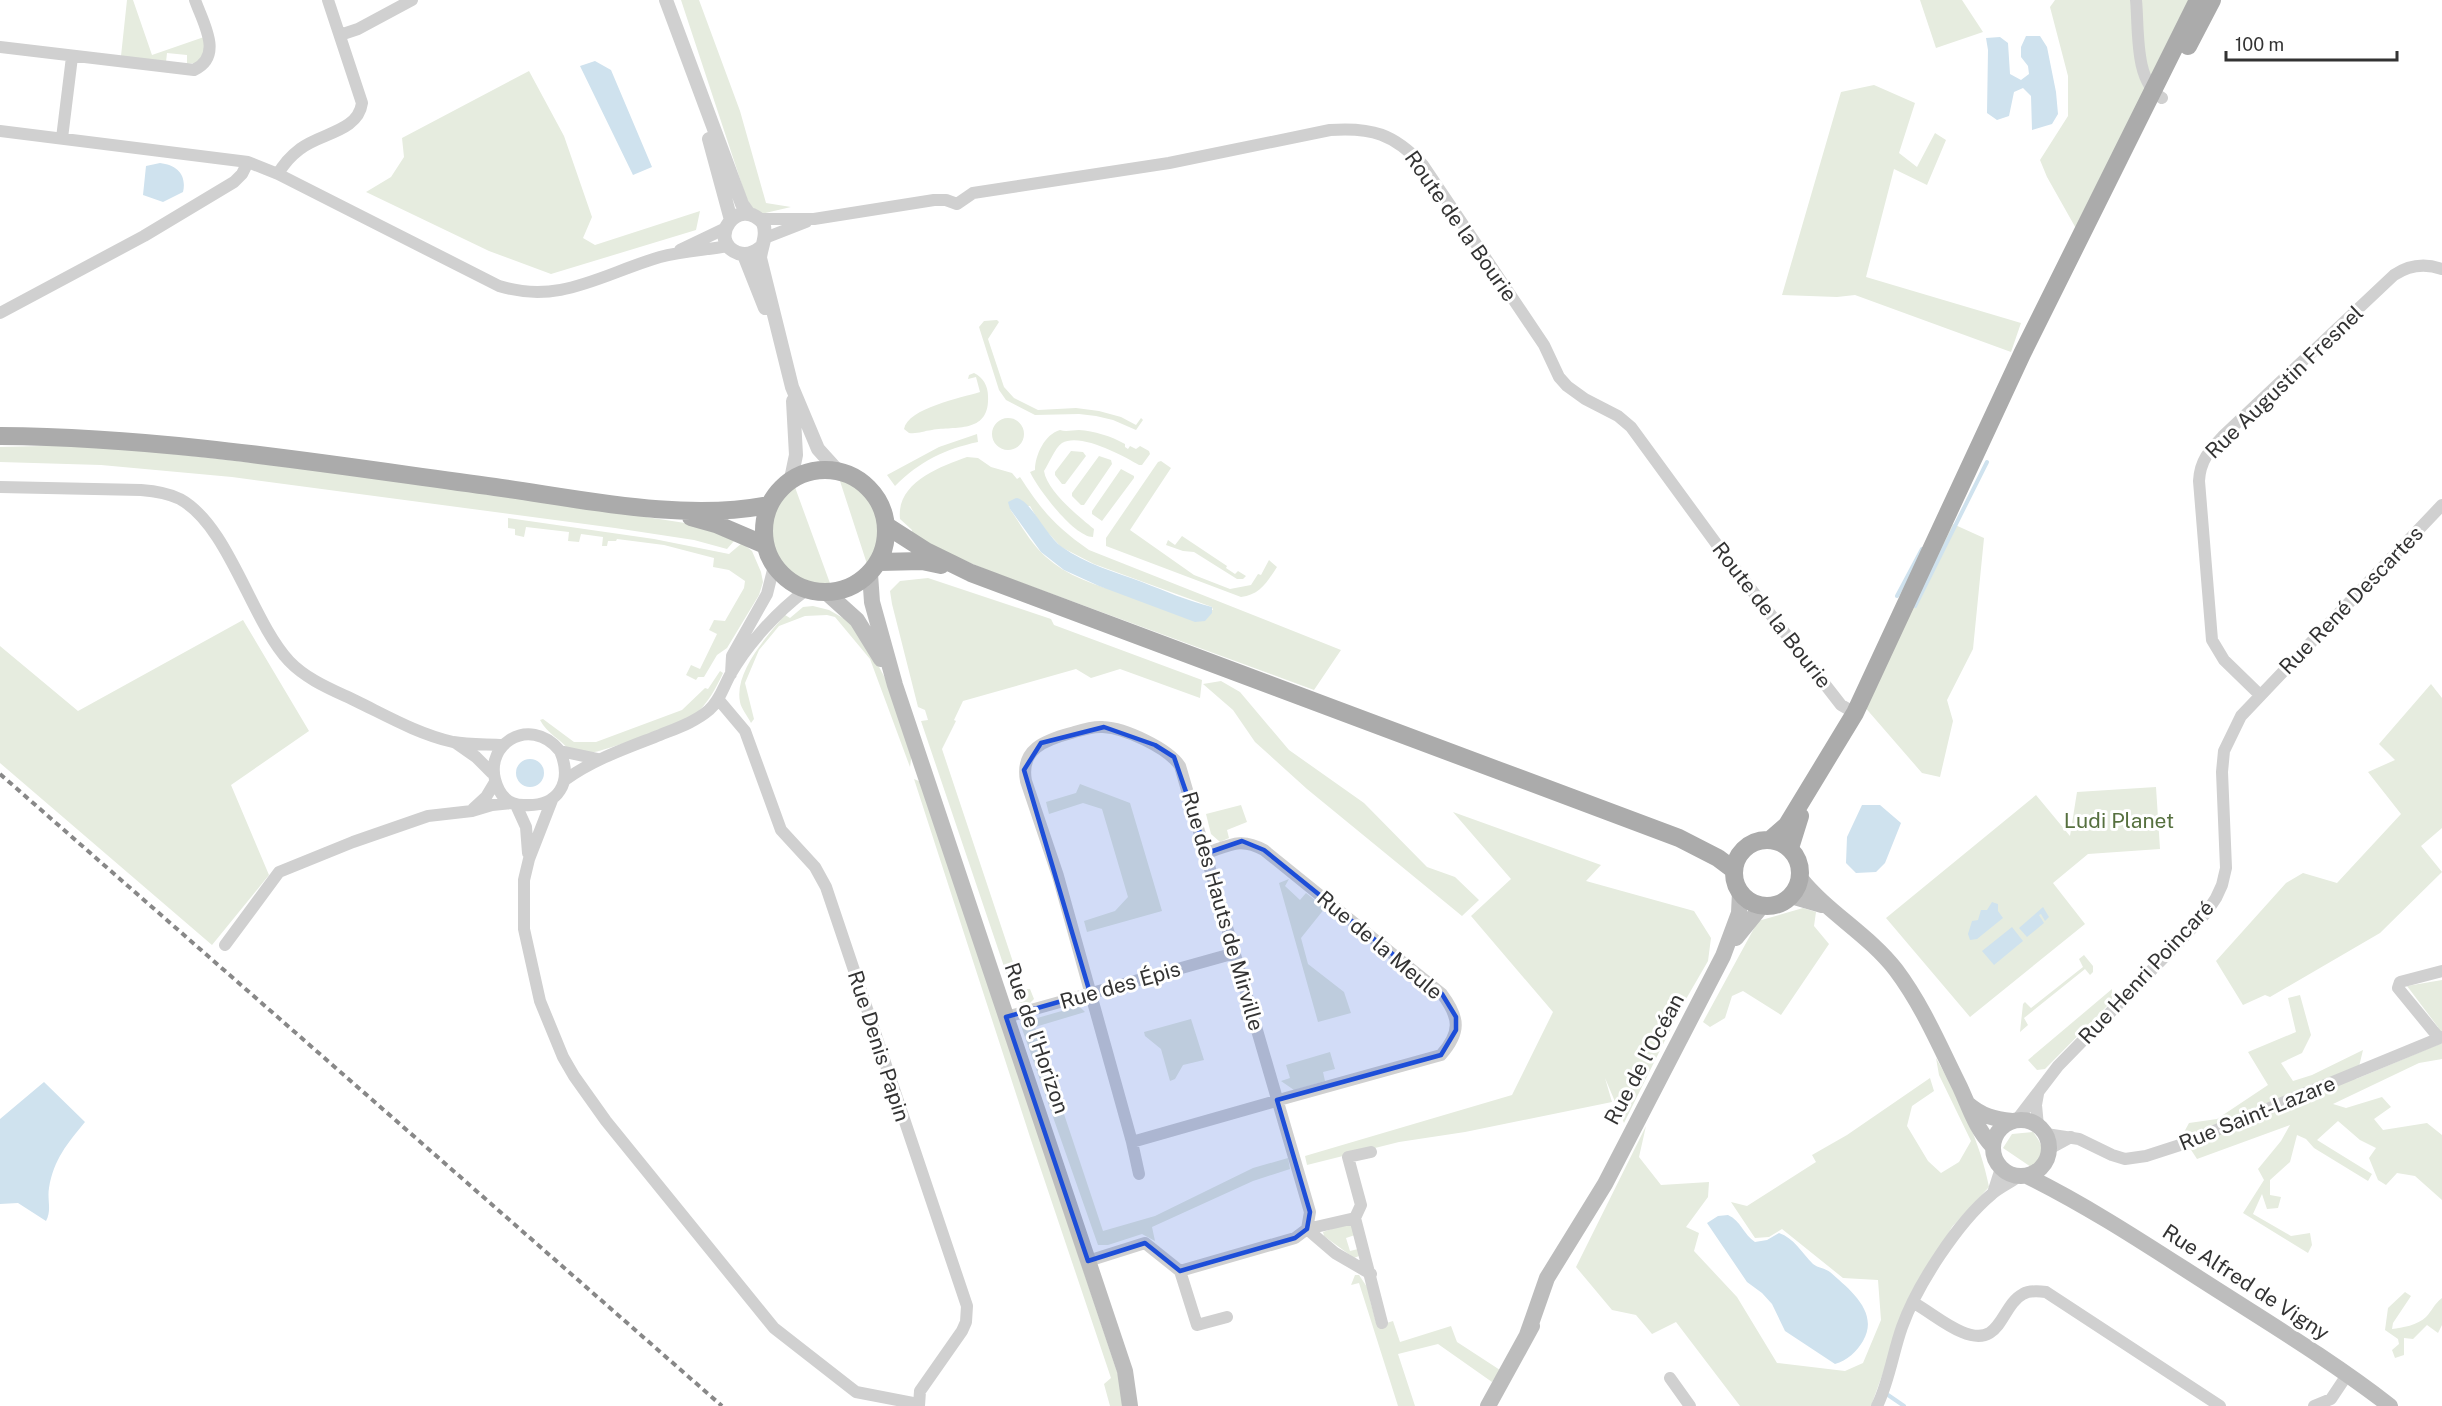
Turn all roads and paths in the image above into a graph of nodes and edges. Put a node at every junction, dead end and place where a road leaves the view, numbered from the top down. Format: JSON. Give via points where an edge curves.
{"nodes":[{"id":1,"x":195,"y":0,"type":"edge"},
{"id":2,"x":328,"y":0,"type":"edge"},
{"id":3,"x":412,"y":0,"type":"edge"},
{"id":4,"x":666,"y":0,"type":"edge"},
{"id":5,"x":2136,"y":0,"type":"edge"},
{"id":6,"x":2198,"y":0,"type":"edge"},
{"id":7,"x":2212,"y":0,"type":"edge"},
{"id":8,"x":340,"y":35,"type":"junction"},
{"id":9,"x":0,"y":47,"type":"edge"},
{"id":10,"x":72,"y":57,"type":"junction"},
{"id":11,"x":690,"y":67,"type":"junction"},
{"id":12,"x":2157,"y":95,"type":"junction"},
{"id":13,"x":0,"y":130,"type":"edge"},
{"id":14,"x":62,"y":138,"type":"junction"},
{"id":15,"x":248,"y":162,"type":"junction"},
{"id":16,"x":278,"y":174,"type":"junction"},
{"id":17,"x":754,"y":217,"type":"junction"},
{"id":18,"x":814,"y":219,"type":"junction"},
{"id":19,"x":728,"y":224,"type":"junction"},
{"id":20,"x":763,"y":243,"type":"junction"},
{"id":21,"x":728,"y":246,"type":"junction"},
{"id":22,"x":670,"y":254,"type":"junction"},
{"id":23,"x":744,"y":255,"type":"junction"},
{"id":24,"x":2442,"y":269,"type":"edge"},
{"id":25,"x":0,"y":313,"type":"edge"},
{"id":26,"x":786,"y":360,"type":"junction"},
{"id":27,"x":792,"y":387,"type":"junction"},
{"id":28,"x":0,"y":436,"type":"edge"},
{"id":29,"x":837,"y":470,"type":"junction"},
{"id":30,"x":790,"y":479,"type":"junction"},
{"id":31,"x":0,"y":486,"type":"edge"},
{"id":32,"x":769,"y":505,"type":"junction"},
{"id":33,"x":2442,"y":505,"type":"edge"},
{"id":34,"x":660,"y":509,"type":"junction"},
{"id":35,"x":887,"y":526,"type":"junction"},
{"id":36,"x":765,"y":545,"type":"junction"},
{"id":37,"x":774,"y":566,"type":"junction"},
{"id":38,"x":875,"y":568,"type":"junction"},
{"id":39,"x":971,"y":573,"type":"junction"},
{"id":40,"x":806,"y":590,"type":"junction"},
{"id":41,"x":827,"y":593,"type":"junction"},
{"id":42,"x":730,"y":675,"type":"junction"},
{"id":43,"x":895,"y":685,"type":"junction"},
{"id":44,"x":2260,"y":695,"type":"junction"},
{"id":45,"x":718,"y":699,"type":"junction"},
{"id":46,"x":1850,"y":710,"type":"junction"},
{"id":47,"x":455,"y":742,"type":"junction"},
{"id":48,"x":503,"y":745,"type":"junction"},
{"id":49,"x":560,"y":751,"type":"junction"},
{"id":50,"x":598,"y":759,"type":"junction"},
{"id":51,"x":494,"y":778,"type":"junction"},
{"id":52,"x":565,"y":780,"type":"junction"},
{"id":53,"x":1810,"y":788,"type":"junction"},
{"id":54,"x":552,"y":800,"type":"junction"},
{"id":55,"x":514,"y":804,"type":"junction"},
{"id":56,"x":472,"y":811,"type":"junction"},
{"id":57,"x":1679,"y":838,"type":"junction"},
{"id":58,"x":1771,"y":839,"type":"junction"},
{"id":59,"x":1790,"y":848,"type":"junction"},
{"id":60,"x":1743,"y":850,"type":"junction"},
{"id":61,"x":1207,"y":853,"type":"junction"},
{"id":62,"x":529,"y":859,"type":"junction"},
{"id":63,"x":1734,"y":870,"type":"junction"},
{"id":64,"x":1800,"y":878,"type":"junction"},
{"id":65,"x":1740,"y":892,"type":"junction"},
{"id":66,"x":1791,"y":896,"type":"junction"},
{"id":67,"x":1762,"y":906,"type":"junction"},
{"id":68,"x":1827,"y":908,"type":"junction"},
{"id":69,"x":225,"y":945,"type":"dead end"},
{"id":70,"x":1235,"y":953,"type":"junction"},
{"id":71,"x":1723,"y":956,"type":"junction"},
{"id":72,"x":2442,"y":971,"type":"edge"},
{"id":73,"x":1090,"y":993,"type":"junction"},
{"id":74,"x":1006,"y":1017,"type":"junction"},
{"id":75,"x":2440,"y":1038,"type":"edge"},
{"id":76,"x":2040,"y":1087,"type":"junction"},
{"id":77,"x":1277,"y":1101,"type":"junction"},
{"id":78,"x":1968,"y":1104,"type":"junction"},
{"id":79,"x":2014,"y":1121,"type":"junction"},
{"id":80,"x":1132,"y":1142,"type":"junction"},
{"id":81,"x":2045,"y":1142,"type":"junction"},
{"id":82,"x":1993,"y":1147,"type":"junction"},
{"id":83,"x":1371,"y":1152,"type":"dead end"},
{"id":84,"x":2001,"y":1168,"type":"junction"},
{"id":85,"x":1139,"y":1174,"type":"dead end"},
{"id":86,"x":2023,"y":1176,"type":"junction"},
{"id":87,"x":1993,"y":1193,"type":"junction"},
{"id":88,"x":2075,"y":1201,"type":"junction"},
{"id":89,"x":1355,"y":1218,"type":"junction"},
{"id":90,"x":1307,"y":1229,"type":"junction"},
{"id":91,"x":1088,"y":1261,"type":"junction"},
{"id":92,"x":1180,"y":1271,"type":"junction"},
{"id":93,"x":1371,"y":1274,"type":"junction"},
{"id":94,"x":1914,"y":1303,"type":"junction"},
{"id":95,"x":1227,"y":1317,"type":"dead end"},
{"id":96,"x":1382,"y":1323,"type":"dead end"},
{"id":97,"x":2347,"y":1375,"type":"junction"},
{"id":98,"x":1670,"y":1378,"type":"dead end"},
{"id":99,"x":2203,"y":1394,"type":"junction"},
{"id":100,"x":919,"y":1405,"type":"edge"},
{"id":101,"x":1130,"y":1406,"type":"edge"},
{"id":102,"x":1488,"y":1406,"type":"edge"},
{"id":103,"x":1690,"y":1406,"type":"edge"},
{"id":104,"x":1877,"y":1406,"type":"edge"},
{"id":105,"x":2195,"y":1406,"type":"edge"},
{"id":106,"x":2220,"y":1406,"type":"edge"},
{"id":107,"x":2314,"y":1406,"type":"edge"},
{"id":108,"x":2390,"y":1406,"type":"edge"}],
"edges":[{"from":1,"to":10,"type":"street","via":[[210,45],[208,60],[194,70]]},
{"from":2,"to":8,"type":"street"},
{"from":3,"to":8,"type":"street"},
{"from":4,"to":11,"type":"street"},
{"from":5,"to":12,"type":"street","via":[[2142,73]]},
{"from":6,"to":12,"type":"main road"},
{"from":7,"to":12,"type":"main road"},
{"from":8,"to":16,"type":"street","via":[[362,103],[361,114],[354,122],[300,148]]},
{"from":9,"to":10,"type":"street"},
{"from":10,"to":14,"type":"street"},
{"from":11,"to":17,"type":"street","via":[[742,204]]},
{"from":11,"to":19,"type":"street"},
{"from":12,"to":46,"type":"main road","via":[[2022,354]]},
{"from":13,"to":14,"type":"street"},
{"from":14,"to":15,"type":"street"},
{"from":15,"to":16,"type":"street"},
{"from":15,"to":25,"type":"street","via":[[234,182],[144,236]]},
{"from":16,"to":22,"type":"street","via":[[499,286],[532,294],[560,291]]},
{"from":17,"to":18,"type":"street"},
{"from":17,"to":19,"type":"street","via":[[740,214]]},
{"from":17,"to":20,"type":"street","via":[[765,229]]},
{"from":18,"to":20,"type":"street"},
{"from":18,"to":46,"type":"street","name":"Route de la Bourie","via":[[934,200],[957,204],[973,193],[1169,163],[1330,130],[1357,128],[1389,136],[1412,153],[1434,181],[1544,345],[1559,377],[1572,391],[1618,416],[1630,427],[1756,597]]},
{"from":19,"to":21,"type":"street"},
{"from":19,"to":22,"type":"street"},
{"from":20,"to":23,"type":"street"},
{"from":20,"to":26,"type":"street","via":[[760,258]]},
{"from":21,"to":22,"type":"street"},
{"from":21,"to":23,"type":"street"},
{"from":23,"to":26,"type":"street"},
{"from":24,"to":44,"type":"street","name":"Rue Augustin Fresnel","via":[[2415,266],[2394,275],[2224,435],[2200,467],[2212,640],[2224,660]]},
{"from":26,"to":27,"type":"street"},
{"from":27,"to":29,"type":"street","via":[[818,450]]},
{"from":27,"to":30,"type":"street","via":[[796,455]]},
{"from":28,"to":34,"type":"main road","via":[[94,438],[202,448]]},
{"from":29,"to":30,"type":"main road","via":[[815,470]]},
{"from":29,"to":35,"type":"main road","via":[[858,478],[878,498]]},
{"from":30,"to":32,"type":"main road"},
{"from":31,"to":47,"type":"street","via":[[141,490],[178,498],[191,506],[214,533],[281,652],[301,673],[401,724]]},
{"from":32,"to":34,"type":"main road","via":[[742,510]]},
{"from":32,"to":36,"type":"main road","via":[[763,527]]},
{"from":33,"to":44,"type":"street","name":"Rue René Descartes"},
{"from":34,"to":36,"type":"main road","via":[[716,524]]},
{"from":35,"to":38,"type":"main road","via":[[885,546]]},
{"from":35,"to":39,"type":"main road"},
{"from":36,"to":37,"type":"main road"},
{"from":37,"to":40,"type":"main road"},
{"from":37,"to":42,"type":"street","via":[[767,594],[732,656]]},
{"from":38,"to":39,"type":"main road","via":[[922,561]]},
{"from":38,"to":41,"type":"main road","via":[[849,588]]},
{"from":38,"to":43,"type":"main road","via":[[872,602]]},
{"from":39,"to":57,"type":"main road"},
{"from":40,"to":41,"type":"main road"},
{"from":40,"to":42,"type":"street","via":[[768,625]]},
{"from":41,"to":43,"type":"main road","via":[[857,620]]},
{"from":42,"to":45,"type":"street"},
{"from":43,"to":74,"type":"main road","name":"Rue de l'Horizon"},
{"from":44,"to":76,"type":"street","name":"Rue Henri Poincaré","via":[[2241,716],[2224,751],[2226,868],[2216,898],[2204,916]]},
{"from":45,"to":50,"type":"street","via":[[689,723]]},
{"from":45,"to":100,"type":"street","name":"Rue Denis Papin","via":[[745,731],[781,830],[815,867],[826,887],[967,1306],[962,1331],[920,1391]]},
{"from":46,"to":53,"type":"main road"},
{"from":47,"to":48,"type":"street"},
{"from":47,"to":51,"type":"street","via":[[476,757]]},
{"from":48,"to":49,"type":"street","via":[[516,736],[539,735]]},
{"from":48,"to":51,"type":"street","via":[[495,758]]},
{"from":49,"to":50,"type":"street"},
{"from":49,"to":52,"type":"street","via":[[566,766]]},
{"from":50,"to":52,"type":"street"},
{"from":51,"to":55,"type":"street","via":[[502,795]]},
{"from":51,"to":56,"type":"street","via":[[486,797]]},
{"from":52,"to":54,"type":"street"},
{"from":53,"to":58,"type":"main road","via":[[1787,825]]},
{"from":53,"to":59,"type":"main road"},
{"from":54,"to":55,"type":"street","via":[[539,806]]},
{"from":54,"to":62,"type":"street"},
{"from":55,"to":56,"type":"street"},
{"from":55,"to":62,"type":"street","via":[[526,827]]},
{"from":56,"to":69,"type":"street","via":[[428,816],[279,872]]},
{"from":57,"to":60,"type":"main road"},
{"from":57,"to":63,"type":"main road"},
{"from":58,"to":59,"type":"main road"},
{"from":58,"to":60,"type":"main road","via":[[1751,843]]},
{"from":59,"to":64,"type":"main road","via":[[1800,867]]},
{"from":60,"to":63,"type":"main road"},
{"from":61,"to":70,"type":"street","name":"Rue des Hauts de Mirville"},
{"from":61,"to":73,"type":"street","name":"Rue des Hauts de Mirville","via":[[1180,766],[1164,750],[1104,727],[1048,740],[1034,750],[1024,770],[1026,781],[1058,876]]},
{"from":61,"to":77,"type":"street","name":"Rue de la Meule","via":[[1242,841],[1264,850],[1442,994],[1456,1017],[1456,1030],[1441,1055]]},
{"from":62,"to":100,"type":"street","via":[[523,902],[528,955],[540,1001],[563,1057],[606,1121],[774,1328],[856,1392]]},
{"from":63,"to":65,"type":"main road"},
{"from":64,"to":66,"type":"main road"},
{"from":64,"to":68,"type":"main road"},
{"from":65,"to":67,"type":"main road"},
{"from":65,"to":71,"type":"main road","name":"Rue de l'Océan","via":[[1739,913]]},
{"from":66,"to":67,"type":"main road","via":[[1783,902]]},
{"from":66,"to":68,"type":"main road"},
{"from":67,"to":71,"type":"main road","name":"Rue de l'Océan"},
{"from":68,"to":78,"type":"main road","via":[[1855,927],[1896,970],[1924,1014]]},
{"from":70,"to":73,"type":"street","name":"Rue des Épis"},
{"from":70,"to":77,"type":"street","name":"Rue des Hauts de Mirville"},
{"from":71,"to":102,"type":"main road","name":"Rue de l'Océan","via":[[1605,1184],[1547,1278],[1527,1335]]},
{"from":72,"to":75,"type":"street","via":[[2400,982],[2398,988]]},
{"from":73,"to":74,"type":"street","name":"Rue des Épis"},
{"from":73,"to":80,"type":"street","name":"Rue des Hauts de Mirville"},
{"from":74,"to":91,"type":"main road","name":"Rue de l'Horizon"},
{"from":75,"to":81,"type":"street","name":"Rue Saint-Lazare","via":[[2146,1156],[2119,1158],[2071,1137]]},
{"from":76,"to":79,"type":"street"},
{"from":76,"to":81,"type":"street","via":[[2036,1105]]},
{"from":77,"to":80,"type":"street","name":"Rue de la Meule"},
{"from":77,"to":90,"type":"street","name":"Rue des Hauts de Mirville","via":[[1310,1212]]},
{"from":78,"to":79,"type":"main road","via":[[1990,1118]]},
{"from":78,"to":82,"type":"main road","via":[[1978,1130]]},
{"from":79,"to":81,"type":"main road","via":[[2027,1120]]},
{"from":79,"to":82,"type":"main road","via":[[1999,1131]]},
{"from":80,"to":85,"type":"street","name":"Rue des Hauts de Mirville"},
{"from":81,"to":86,"type":"main road","via":[[2037,1172]]},
{"from":81,"to":88,"type":"main road","name":"Rue Alfred de Vigny","via":[[2055,1180]]},
{"from":82,"to":84,"type":"main road"},
{"from":83,"to":89,"type":"street","via":[[1348,1157],[1361,1205]]},
{"from":84,"to":86,"type":"main road"},
{"from":84,"to":87,"type":"street"},
{"from":86,"to":87,"type":"street"},
{"from":86,"to":88,"type":"main road","name":"Rue Alfred de Vigny"},
{"from":87,"to":94,"type":"street","via":[[1945,1250]]},
{"from":88,"to":97,"type":"main road","name":"Rue Alfred de Vigny"},
{"from":89,"to":90,"type":"street"},
{"from":89,"to":93,"type":"street"},
{"from":90,"to":92,"type":"street","via":[[1295,1238]]},
{"from":90,"to":93,"type":"street","via":[[1335,1253]]},
{"from":91,"to":92,"type":"street","via":[[1145,1243]]},
{"from":91,"to":101,"type":"main road","name":"Rue de l'Horizon","via":[[1125,1371]]},
{"from":92,"to":95,"type":"street","via":[[1197,1325]]},
{"from":93,"to":96,"type":"street"},
{"from":94,"to":99,"type":"street","via":[[1961,1332],[1977,1336],[2000,1325],[2021,1294],[2046,1292]]},
{"from":94,"to":104,"type":"street"},
{"from":97,"to":107,"type":"street","via":[[2331,1399]]},
{"from":97,"to":108,"type":"main road","name":"Rue Alfred de Vigny"},
{"from":98,"to":103,"type":"street"},
{"from":99,"to":105,"type":"street"},
{"from":99,"to":106,"type":"street"}]}
